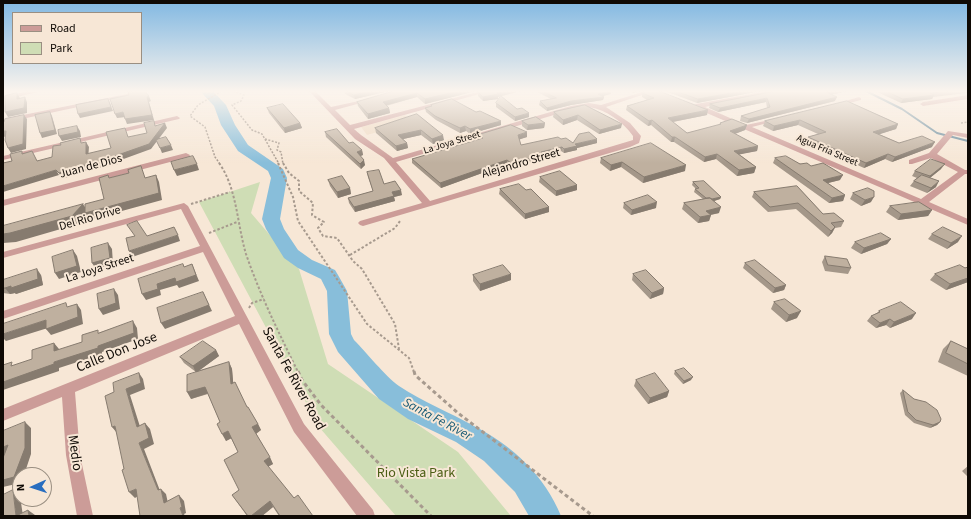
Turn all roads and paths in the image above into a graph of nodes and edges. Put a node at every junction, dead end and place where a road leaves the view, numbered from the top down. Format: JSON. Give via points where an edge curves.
{"nodes":[{"id":1,"x":28,"y":115,"type":"edge"},
{"id":2,"x":191,"y":115,"type":"edge"},
{"id":3,"x":240,"y":115,"type":"edge"},
{"id":4,"x":336,"y":115,"type":"edge"},
{"id":5,"x":397,"y":115,"type":"edge"},
{"id":6,"x":544,"y":115,"type":"edge"},
{"id":7,"x":614,"y":115,"type":"edge"},
{"id":8,"x":717,"y":115,"type":"edge"},
{"id":9,"x":786,"y":116,"type":"edge"},
{"id":10,"x":177,"y":118,"type":"dead end"},
{"id":11,"x":3,"y":121,"type":"edge"},
{"id":12,"x":968,"y":122,"type":"edge"},
{"id":13,"x":961,"y":123,"type":"dead end"},
{"id":14,"x":746,"y":127,"type":"junction"},
{"id":15,"x":349,"y":128,"type":"junction"},
{"id":16,"x":968,"y":136,"type":"edge"},
{"id":17,"x":265,"y":139,"type":"junction"},
{"id":18,"x":186,"y":155,"type":"dead end"},
{"id":19,"x":932,"y":155,"type":"junction"},
{"id":20,"x":3,"y":158,"type":"edge"},
{"id":21,"x":391,"y":161,"type":"junction"},
{"id":22,"x":912,"y":162,"type":"dead end"},
{"id":23,"x":966,"y":172,"type":"edge"},
{"id":24,"x":230,"y":192,"type":"junction"},
{"id":25,"x":923,"y":202,"type":"junction"},
{"id":26,"x":3,"y":203,"type":"edge"},
{"id":27,"x":428,"y":204,"type":"junction"},
{"id":28,"x":184,"y":206,"type":"junction"},
{"id":29,"x":408,"y":210,"type":"junction"},
{"id":30,"x":237,"y":222,"type":"junction"},
{"id":31,"x":968,"y":222,"type":"edge"},
{"id":32,"x":363,"y":223,"type":"dead end"},
{"id":33,"x":205,"y":248,"type":"junction"},
{"id":34,"x":3,"y":255,"type":"edge"},
{"id":35,"x":350,"y":255,"type":"junction"},
{"id":36,"x":264,"y":299,"type":"junction"},
{"id":37,"x":3,"y":315,"type":"edge"},
{"id":38,"x":242,"y":318,"type":"junction"},
{"id":39,"x":399,"y":350,"type":"junction"},
{"id":40,"x":68,"y":389,"type":"junction"},
{"id":41,"x":3,"y":415,"type":"edge"},
{"id":42,"x":85,"y":516,"type":"edge"},
{"id":43,"x":367,"y":516,"type":"edge"},
{"id":44,"x":431,"y":516,"type":"edge"},
{"id":45,"x":593,"y":516,"type":"edge"}],
"edges":[{"from":1,"to":11,"type":"street"},
{"from":2,"to":24,"type":"path","via":[[205,127],[215,157],[227,174]]},
{"from":3,"to":17,"type":"path","via":[[252,130],[262,134]]},
{"from":4,"to":15,"type":"street"},
{"from":5,"to":15,"type":"street"},
{"from":6,"to":21,"type":"street","name":"La Joya Street"},
{"from":7,"to":27,"type":"street","name":"Alejandro Street","via":[[628,124],[637,136],[636,141]]},
{"from":8,"to":14,"type":"street","name":"Agua Fria Street"},
{"from":9,"to":14,"type":"street"},
{"from":10,"to":20,"type":"street"},
{"from":12,"to":13,"type":"path"},
{"from":14,"to":25,"type":"street","name":"Agua Fria Street"},
{"from":15,"to":21,"type":"street"},
{"from":16,"to":19,"type":"street","via":[[949,135]]},
{"from":17,"to":35,"type":"path","via":[[279,143],[277,150],[281,152],[280,158],[293,178],[299,181],[299,191],[313,203],[312,216],[324,222],[318,228],[323,236],[337,238]]},
{"from":17,"to":39,"type":"path","via":[[274,153],[293,197],[298,221],[367,324]]},
{"from":18,"to":26,"type":"street","name":"Juan de Dios"},
{"from":19,"to":22,"type":"street"},
{"from":19,"to":23,"type":"street"},
{"from":21,"to":27,"type":"street"},
{"from":23,"to":25,"type":"street"},
{"from":24,"to":28,"type":"path"},
{"from":24,"to":30,"type":"path"},
{"from":25,"to":31,"type":"street","name":"Agua Fria Street"},
{"from":27,"to":29,"type":"street","name":"Alejandro Street"},
{"from":28,"to":33,"type":"street","name":"Santa Fe River Road"},
{"from":28,"to":34,"type":"street","name":"Del Rio Drive"},
{"from":29,"to":32,"type":"street","name":"Alejandro Street"},
{"from":29,"to":35,"type":"path","via":[[395,228]]},
{"from":30,"to":33,"type":"path","via":[[209,232]]},
{"from":30,"to":36,"type":"path"},
{"from":33,"to":37,"type":"street","name":"La Joya Street"},
{"from":33,"to":38,"type":"street","name":"Santa Fe River Road"},
{"from":35,"to":39,"type":"path","via":[[362,268],[395,324]]},
{"from":36,"to":38,"type":"path","via":[[252,303]]},
{"from":36,"to":44,"type":"path","via":[[302,380],[320,405]]},
{"from":38,"to":40,"type":"street","name":"Calle Don Jose"},
{"from":38,"to":43,"type":"street","name":"Santa Fe River Road","via":[[299,428]]},
{"from":39,"to":45,"type":"path","via":[[409,358],[415,375],[458,413]]},
{"from":40,"to":41,"type":"street","name":"Calle Don Jose"},
{"from":40,"to":42,"type":"street","name":"Medio","via":[[73,455]]}]}
